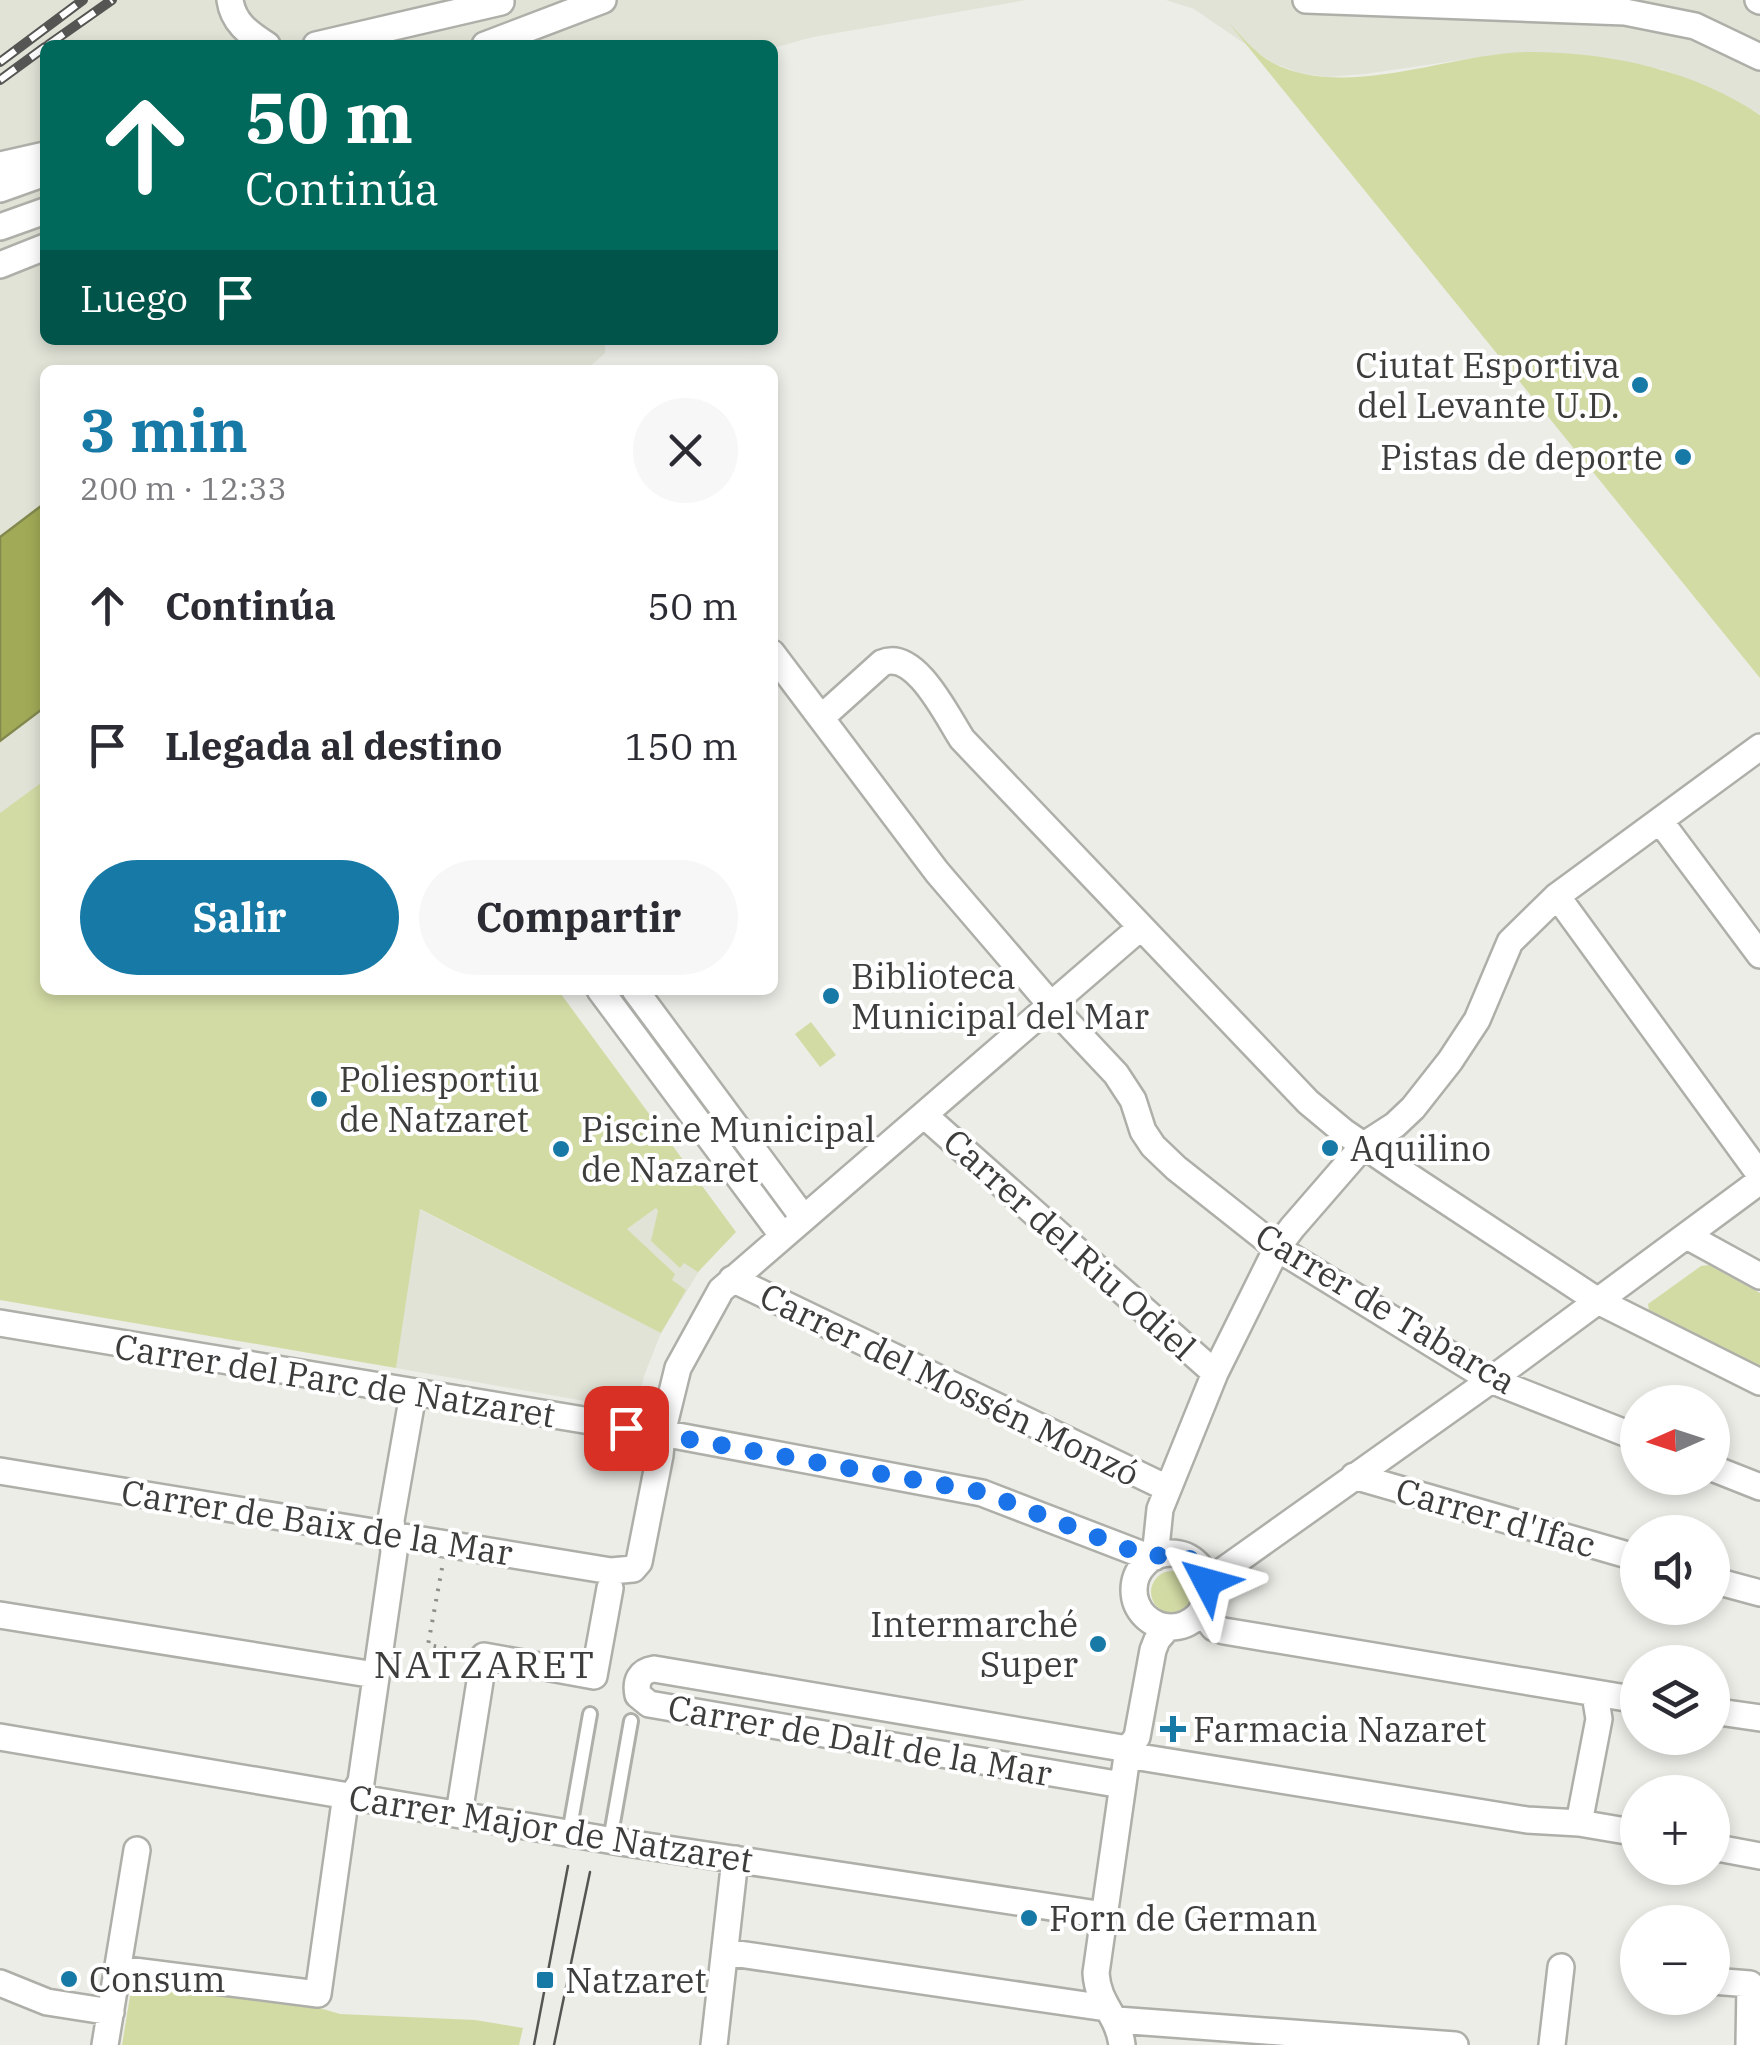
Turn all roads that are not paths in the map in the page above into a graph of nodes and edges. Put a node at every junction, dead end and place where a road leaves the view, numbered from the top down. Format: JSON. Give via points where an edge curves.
{"nodes":[{"id":1,"x":230,"y":0,"type":"edge"},
{"id":2,"x":604,"y":0,"type":"edge"},
{"id":3,"x":1306,"y":0,"type":"edge"},
{"id":4,"x":503,"y":1,"type":"edge"},
{"id":5,"x":260,"y":40,"type":"edge"},
{"id":6,"x":337,"y":40,"type":"edge"},
{"id":7,"x":402,"y":40,"type":"edge"},
{"id":8,"x":499,"y":40,"type":"edge"},
{"id":9,"x":1760,"y":57,"type":"edge"},
{"id":10,"x":40,"y":156,"type":"edge"},
{"id":11,"x":0,"y":164,"type":"edge"},
{"id":12,"x":40,"y":175,"type":"edge"},
{"id":13,"x":0,"y":189,"type":"edge"},
{"id":14,"x":40,"y":213,"type":"edge"},
{"id":15,"x":0,"y":228,"type":"edge"},
{"id":16,"x":40,"y":249,"type":"edge"},
{"id":17,"x":0,"y":265,"type":"edge"},
{"id":18,"x":778,"y":661,"type":"edge"},
{"id":19,"x":822,"y":717,"type":"junction"},
{"id":20,"x":1760,"y":747,"type":"edge"},
{"id":21,"x":1660,"y":821,"type":"junction"},
{"id":22,"x":1558,"y":896,"type":"junction"},
{"id":23,"x":1140,"y":928,"type":"junction"},
{"id":24,"x":1760,"y":954,"type":"edge"},
{"id":25,"x":604,"y":995,"type":"edge"},
{"id":26,"x":639,"y":995,"type":"edge"},
{"id":27,"x":1051,"y":1005,"type":"junction"},
{"id":28,"x":924,"y":1115,"type":"junction"},
{"id":29,"x":1364,"y":1145,"type":"junction"},
{"id":30,"x":1760,"y":1178,"type":"edge"},
{"id":31,"x":803,"y":1218,"type":"junction"},
{"id":32,"x":782,"y":1235,"type":"junction"},
{"id":33,"x":1687,"y":1236,"type":"junction"},
{"id":34,"x":1277,"y":1248,"type":"junction"},
{"id":35,"x":1760,"y":1276,"type":"edge"},
{"id":36,"x":732,"y":1279,"type":"junction"},
{"id":37,"x":1598,"y":1302,"type":"junction"},
{"id":38,"x":0,"y":1323,"type":"edge"},
{"id":39,"x":1215,"y":1373,"type":"junction"},
{"id":40,"x":1491,"y":1380,"type":"junction"},
{"id":41,"x":1760,"y":1382,"type":"edge"},
{"id":42,"x":413,"y":1394,"type":"junction"},
{"id":43,"x":1620,"y":1431,"type":"edge"},
{"id":44,"x":662,"y":1433,"type":"junction"},
{"id":45,"x":0,"y":1471,"type":"edge"},
{"id":46,"x":1730,"y":1475,"type":"edge"},
{"id":47,"x":1354,"y":1476,"type":"junction"},
{"id":48,"x":1760,"y":1487,"type":"edge"},
{"id":49,"x":1168,"y":1488,"type":"junction"},
{"id":50,"x":394,"y":1534,"type":"junction"},
{"id":51,"x":1620,"y":1553,"type":"edge"},
{"id":52,"x":1153,"y":1558,"type":"junction"},
{"id":53,"x":1207,"y":1582,"type":"junction"},
{"id":54,"x":1730,"y":1585,"type":"edge"},
{"id":55,"x":610,"y":1588,"type":"dead end"},
{"id":56,"x":1760,"y":1593,"type":"edge"},
{"id":57,"x":1141,"y":1611,"type":"junction"},
{"id":58,"x":1201,"y":1611,"type":"junction"},
{"id":59,"x":0,"y":1616,"type":"edge"},
{"id":60,"x":1168,"y":1627,"type":"junction"},
{"id":61,"x":376,"y":1675,"type":"junction"},
{"id":62,"x":1595,"y":1694,"type":"junction"},
{"id":63,"x":1620,"y":1697,"type":"edge"},
{"id":64,"x":590,"y":1714,"type":"dead end"},
{"id":65,"x":1730,"y":1714,"type":"edge"},
{"id":66,"x":1760,"y":1718,"type":"edge"},
{"id":67,"x":631,"y":1721,"type":"dead end"},
{"id":68,"x":0,"y":1737,"type":"edge"},
{"id":69,"x":1128,"y":1752,"type":"junction"},
{"id":70,"x":1122,"y":1784,"type":"junction"},
{"id":71,"x":353,"y":1796,"type":"junction"},
{"id":72,"x":458,"y":1814,"type":"junction"},
{"id":73,"x":1579,"y":1823,"type":"junction"},
{"id":74,"x":1620,"y":1830,"type":"edge"},
{"id":75,"x":569,"y":1832,"type":"junction"},
{"id":76,"x":610,"y":1840,"type":"junction"},
{"id":77,"x":137,"y":1850,"type":"dead end"},
{"id":78,"x":1730,"y":1850,"type":"edge"},
{"id":79,"x":1760,"y":1856,"type":"edge"},
{"id":80,"x":735,"y":1859,"type":"junction"},
{"id":81,"x":1104,"y":1915,"type":"junction"},
{"id":82,"x":725,"y":1952,"type":"junction"},
{"id":83,"x":1561,"y":1967,"type":"dead end"},
{"id":84,"x":118,"y":1970,"type":"junction"},
{"id":85,"x":0,"y":1982,"type":"edge"},
{"id":86,"x":1730,"y":1982,"type":"edge"},
{"id":87,"x":111,"y":2012,"type":"junction"},
{"id":88,"x":1115,"y":2024,"type":"edge"},
{"id":89,"x":1443,"y":2044,"type":"edge"},
{"id":90,"x":106,"y":2045,"type":"edge"},
{"id":91,"x":714,"y":2045,"type":"edge"},
{"id":92,"x":1455,"y":2045,"type":"edge"},
{"id":93,"x":1552,"y":2045,"type":"edge"},
{"id":94,"x":1749,"y":2045,"type":"edge"}],
"edges":[{"from":1,"to":5,"type":"street","via":[[242,27]]},
{"from":2,"to":8,"type":"street"},
{"from":3,"to":9,"type":"street","via":[[1625,12],[1695,26]]},
{"from":4,"to":6,"type":"street"},
{"from":4,"to":7,"type":"street"},
{"from":10,"to":11,"type":"street"},
{"from":12,"to":13,"type":"street"},
{"from":14,"to":15,"type":"street"},
{"from":16,"to":17,"type":"street"},
{"from":18,"to":19,"type":"street"},
{"from":19,"to":23,"type":"street","via":[[882,663],[902,662],[934,692],[962,739]]},
{"from":19,"to":27,"type":"street","via":[[938,872]]},
{"from":20,"to":21,"type":"street"},
{"from":21,"to":22,"type":"street"},
{"from":21,"to":24,"type":"street"},
{"from":22,"to":29,"type":"street","via":[[1510,942],[1477,1020],[1450,1061],[1395,1125]]},
{"from":22,"to":30,"type":"street"},
{"from":23,"to":27,"type":"street"},
{"from":23,"to":29,"type":"street","via":[[1308,1102]]},
{"from":25,"to":32,"type":"street"},
{"from":26,"to":31,"type":"street"},
{"from":27,"to":28,"type":"street"},
{"from":27,"to":34,"type":"street","name":"Carrer de Tabarca","via":[[1126,1087],[1153,1146]]},
{"from":28,"to":31,"type":"street"},
{"from":28,"to":39,"type":"street","name":"Carrer del Riu Odiel"},
{"from":29,"to":34,"type":"street"},
{"from":29,"to":37,"type":"street"},
{"from":30,"to":33,"type":"street"},
{"from":31,"to":32,"type":"street"},
{"from":32,"to":36,"type":"street"},
{"from":33,"to":35,"type":"street"},
{"from":33,"to":37,"type":"street"},
{"from":34,"to":39,"type":"street"},
{"from":34,"to":40,"type":"street","name":"Carrer de Tabarca"},
{"from":36,"to":44,"type":"street","via":[[678,1368]]},
{"from":36,"to":49,"type":"street","name":"Carrer del Mossén Monzó"},
{"from":37,"to":40,"type":"street"},
{"from":37,"to":41,"type":"street"},
{"from":38,"to":42,"type":"street","name":"Carrer del Parc de Natzaret"},
{"from":39,"to":49,"type":"street"},
{"from":40,"to":43,"type":"street","name":"Carrer de Tabarca"},
{"from":40,"to":47,"type":"street"},
{"from":42,"to":44,"type":"street","name":"Carrer del Parc de Natzaret"},
{"from":42,"to":50,"type":"street"},
{"from":44,"to":50,"type":"street","name":"Carrer de Baix de la Mar","via":[[633,1570]]},
{"from":44,"to":52,"type":"street","name":"Carrer del Parc de Natzaret","via":[[982,1492]]},
{"from":45,"to":50,"type":"street","name":"Carrer de Baix de la Mar"},
{"from":46,"to":48,"type":"street"},
{"from":47,"to":51,"type":"street","name":"Carrer d'Ifac"},
{"from":47,"to":53,"type":"street"},
{"from":49,"to":52,"type":"street"},
{"from":50,"to":61,"type":"street"},
{"from":52,"to":53,"type":"street","via":[[1184,1555]]},
{"from":52,"to":57,"type":"street","via":[[1134,1585]]},
{"from":53,"to":58,"type":"street"},
{"from":54,"to":56,"type":"street"},
{"from":55,"to":72,"type":"street","via":[[594,1676],[484,1656]]},
{"from":57,"to":60,"type":"street"},
{"from":57,"to":69,"type":"street","via":[[1124,1736]]},
{"from":58,"to":60,"type":"street"},
{"from":58,"to":62,"type":"street","via":[[1214,1628]]},
{"from":59,"to":61,"type":"street"},
{"from":60,"to":69,"type":"street","via":[[1153,1650]]},
{"from":61,"to":71,"type":"street","via":[[361,1782]]},
{"from":62,"to":63,"type":"street"},
{"from":62,"to":73,"type":"street","via":[[1599,1719]]},
{"from":64,"to":75,"type":"lane"},
{"from":65,"to":66,"type":"street"},
{"from":67,"to":76,"type":"lane"},
{"from":68,"to":71,"type":"street","name":"Carrer Major de Natzaret"},
{"from":69,"to":70,"type":"street"},
{"from":69,"to":70,"type":"street","name":"Carrer de Dalt de la Mar","via":[[654,1668],[637,1681],[638,1695],[649,1704]]},
{"from":69,"to":73,"type":"street","via":[[1527,1820]]},
{"from":70,"to":81,"type":"street"},
{"from":71,"to":72,"type":"street","name":"Carrer Major de Natzaret"},
{"from":71,"to":84,"type":"street","via":[[344,1809],[318,1994]]},
{"from":72,"to":75,"type":"street","name":"Carrer Major de Natzaret"},
{"from":73,"to":74,"type":"street"},
{"from":75,"to":76,"type":"street","name":"Carrer Major de Natzaret"},
{"from":76,"to":80,"type":"street","name":"Carrer Major de Natzaret"},
{"from":77,"to":84,"type":"street"},
{"from":78,"to":79,"type":"street"},
{"from":80,"to":81,"type":"street","name":"Carrer Major de Natzaret"},
{"from":80,"to":82,"type":"street"},
{"from":81,"to":88,"type":"street","via":[[1096,1973]]},
{"from":82,"to":88,"type":"street"},
{"from":82,"to":91,"type":"street"},
{"from":83,"to":93,"type":"street"},
{"from":84,"to":87,"type":"street"},
{"from":85,"to":87,"type":"street","via":[[47,2002]]},
{"from":86,"to":94,"type":"street","via":[[1750,1984]]},
{"from":87,"to":90,"type":"street"},
{"from":88,"to":89,"type":"street"},
{"from":89,"to":92,"type":"street"}]}
